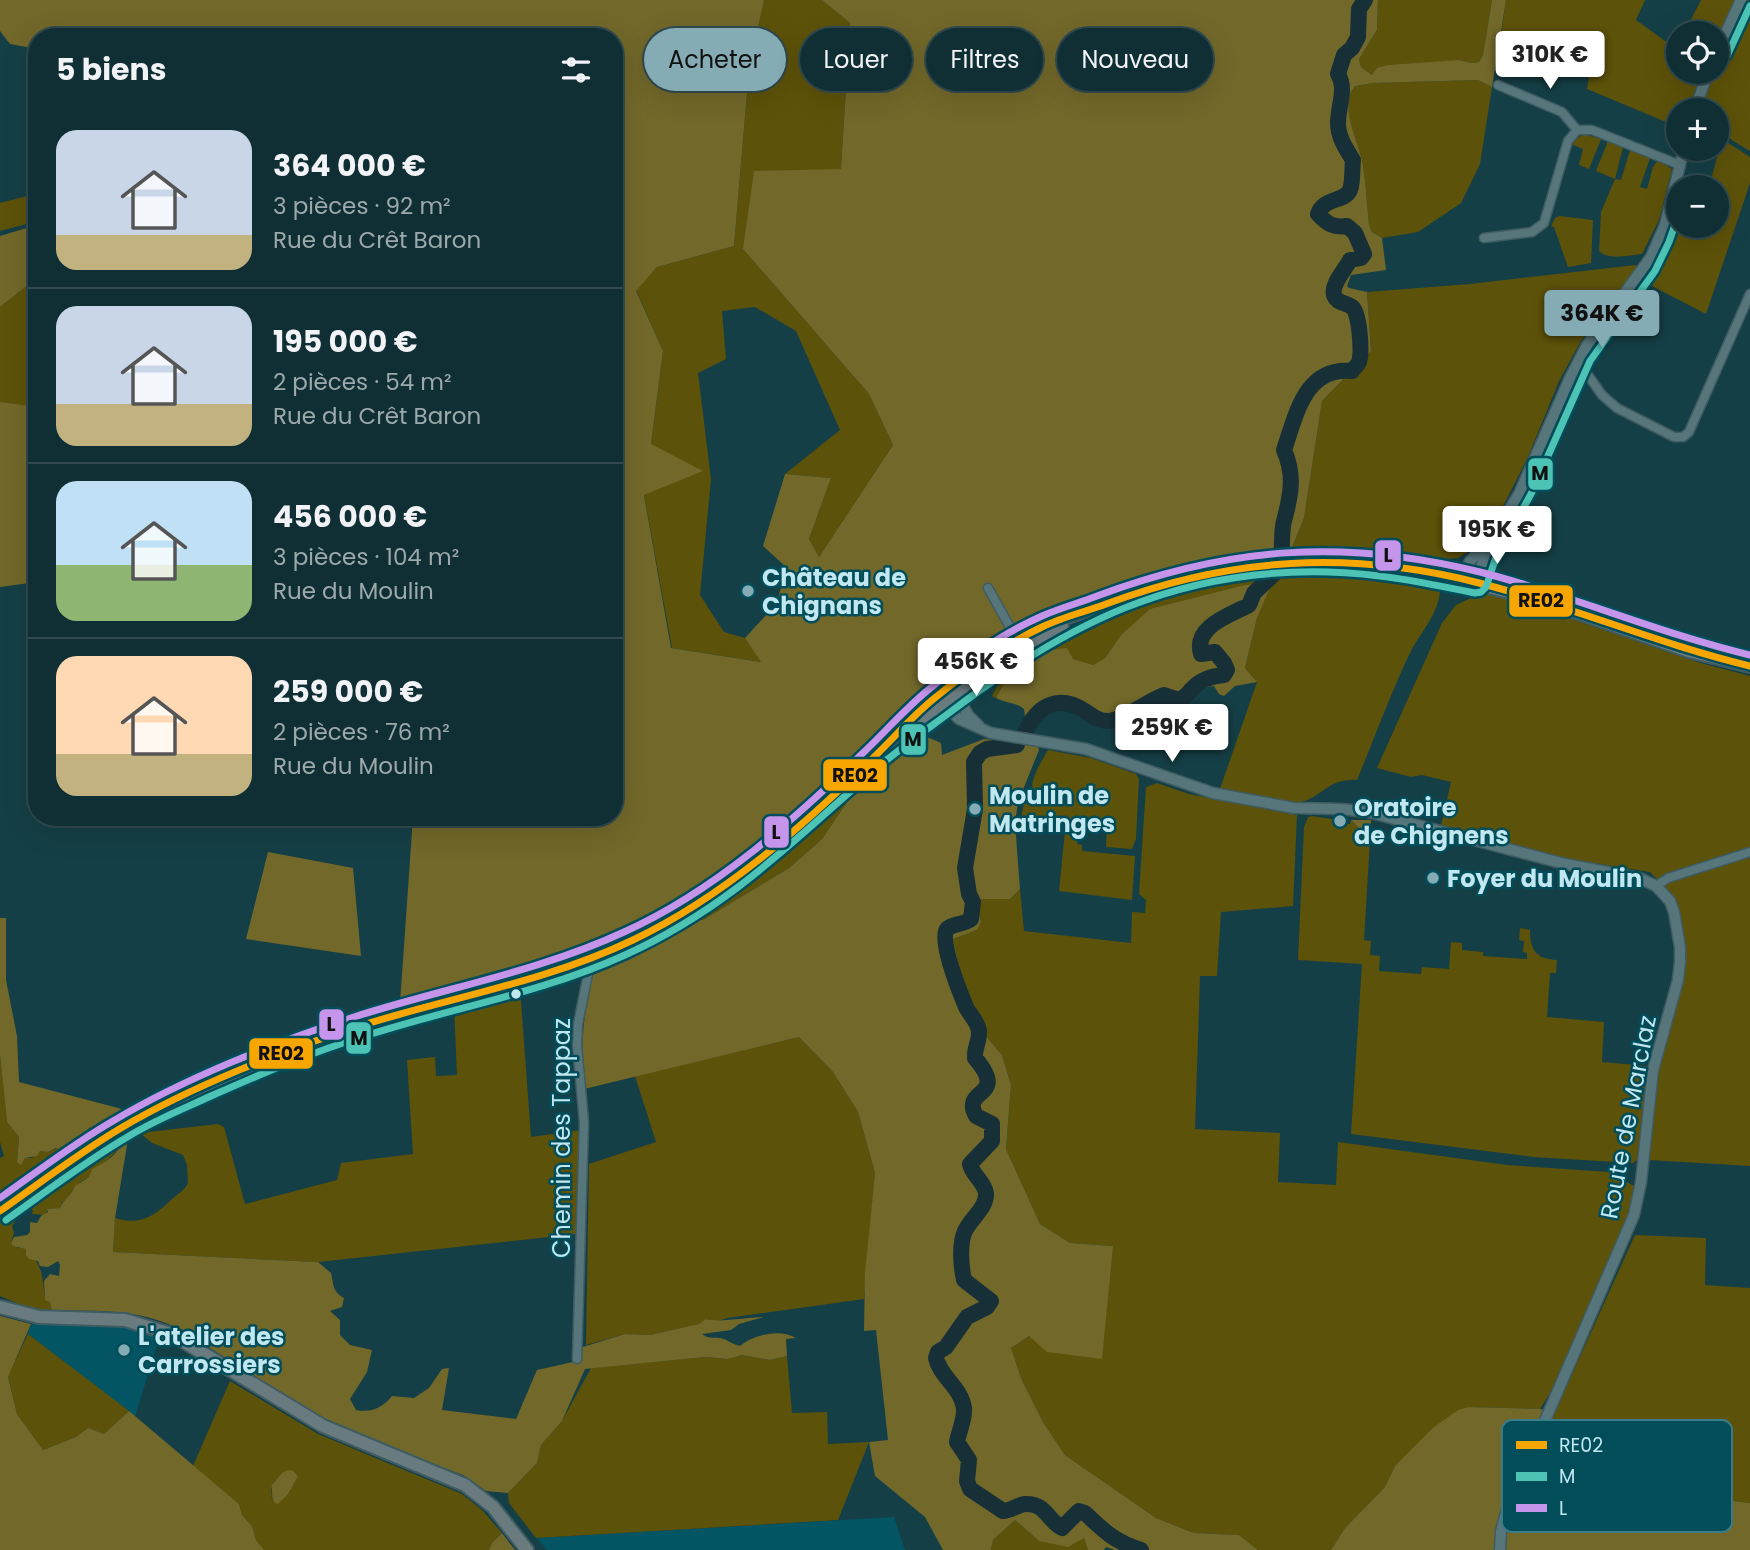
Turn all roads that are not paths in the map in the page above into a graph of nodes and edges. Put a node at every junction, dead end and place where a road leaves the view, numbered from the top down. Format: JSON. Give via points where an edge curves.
{"nodes":[{"id":1,"x":1741,"y":0,"type":"edge"},
{"id":2,"x":1729,"y":26,"type":"edge"},
{"id":3,"x":1498,"y":85,"type":"dead end"},
{"id":4,"x":1577,"y":130,"type":"junction"},
{"id":5,"x":1681,"y":161,"type":"edge"},
{"id":6,"x":1680,"y":165,"type":"junction"},
{"id":7,"x":1484,"y":238,"type":"dead end"},
{"id":8,"x":1750,"y":294,"type":"edge"},
{"id":9,"x":1578,"y":360,"type":"junction"},
{"id":10,"x":1491,"y":540,"type":"junction"},
{"id":11,"x":1464,"y":575,"type":"junction"},
{"id":12,"x":1477,"y":578,"type":"junction"},
{"id":13,"x":988,"y":588,"type":"dead end"},
{"id":14,"x":1020,"y":645,"type":"junction"},
{"id":15,"x":1750,"y":666,"type":"edge"},
{"id":16,"x":953,"y":690,"type":"junction"},
{"id":17,"x":940,"y":700,"type":"junction"},
{"id":18,"x":982,"y":729,"type":"junction"},
{"id":19,"x":1750,"y":852,"type":"edge"},
{"id":20,"x":1657,"y":886,"type":"junction"},
{"id":21,"x":586,"y":960,"type":"junction"},
{"id":22,"x":0,"y":1210,"type":"edge"},
{"id":23,"x":1,"y":1306,"type":"edge"},
{"id":24,"x":577,"y":1359,"type":"dead end"},
{"id":25,"x":1545,"y":1420,"type":"edge"},
{"id":26,"x":1502,"y":1525,"type":"edge"},
{"id":27,"x":527,"y":1550,"type":"edge"},
{"id":28,"x":1500,"y":1550,"type":"edge"}],
"edges":[{"from":1,"to":2,"type":"street"},
{"from":3,"to":4,"type":"street","via":[[1562,112]]},
{"from":4,"to":6,"type":"street","via":[[1592,130]]},
{"from":4,"to":7,"type":"street","via":[[1568,141],[1544,223],[1532,232]]},
{"from":5,"to":6,"type":"street"},
{"from":6,"to":9,"type":"street","via":[[1665,225],[1651,257]]},
{"from":8,"to":9,"type":"street","via":[[1683,437],[1674,437],[1617,408]]},
{"from":9,"to":10,"type":"street","via":[[1528,476]]},
{"from":10,"to":11,"type":"street","via":[[1472,558]]},
{"from":10,"to":12,"type":"street"},
{"from":11,"to":12,"type":"main road"},
{"from":11,"to":14,"type":"main road","via":[[1330,561],[1211,573],[1139,591],[1050,624]]},
{"from":12,"to":15,"type":"main road","via":[[1679,648]]},
{"from":13,"to":14,"type":"street"},
{"from":14,"to":16,"type":"main road"},
{"from":16,"to":17,"type":"main road"},
{"from":16,"to":18,"type":"street"},
{"from":17,"to":18,"type":"street","via":[[959,719]]},
{"from":17,"to":21,"type":"main road","via":[[906,722],[876,755],[727,884],[669,921]]},
{"from":18,"to":20,"type":"street","via":[[1086,749],[1237,799],[1301,809],[1357,810]]},
{"from":19,"to":20,"type":"street","via":[[1668,878]]},
{"from":20,"to":25,"type":"street","name":"Route de Marclaz","via":[[1674,912],[1680,962],[1653,1070],[1638,1197],[1628,1235]]},
{"from":21,"to":22,"type":"main road","via":[[367,1023],[249,1068],[117,1130]]},
{"from":21,"to":24,"type":"street","name":"Chemin des Tappaz","via":[[577,1045],[584,1122]]},
{"from":23,"to":27,"type":"main road","via":[[39,1317],[125,1320],[171,1334],[323,1426],[465,1485],[492,1507]]},
{"from":26,"to":28,"type":"street","name":"Route de Marclaz"}]}
